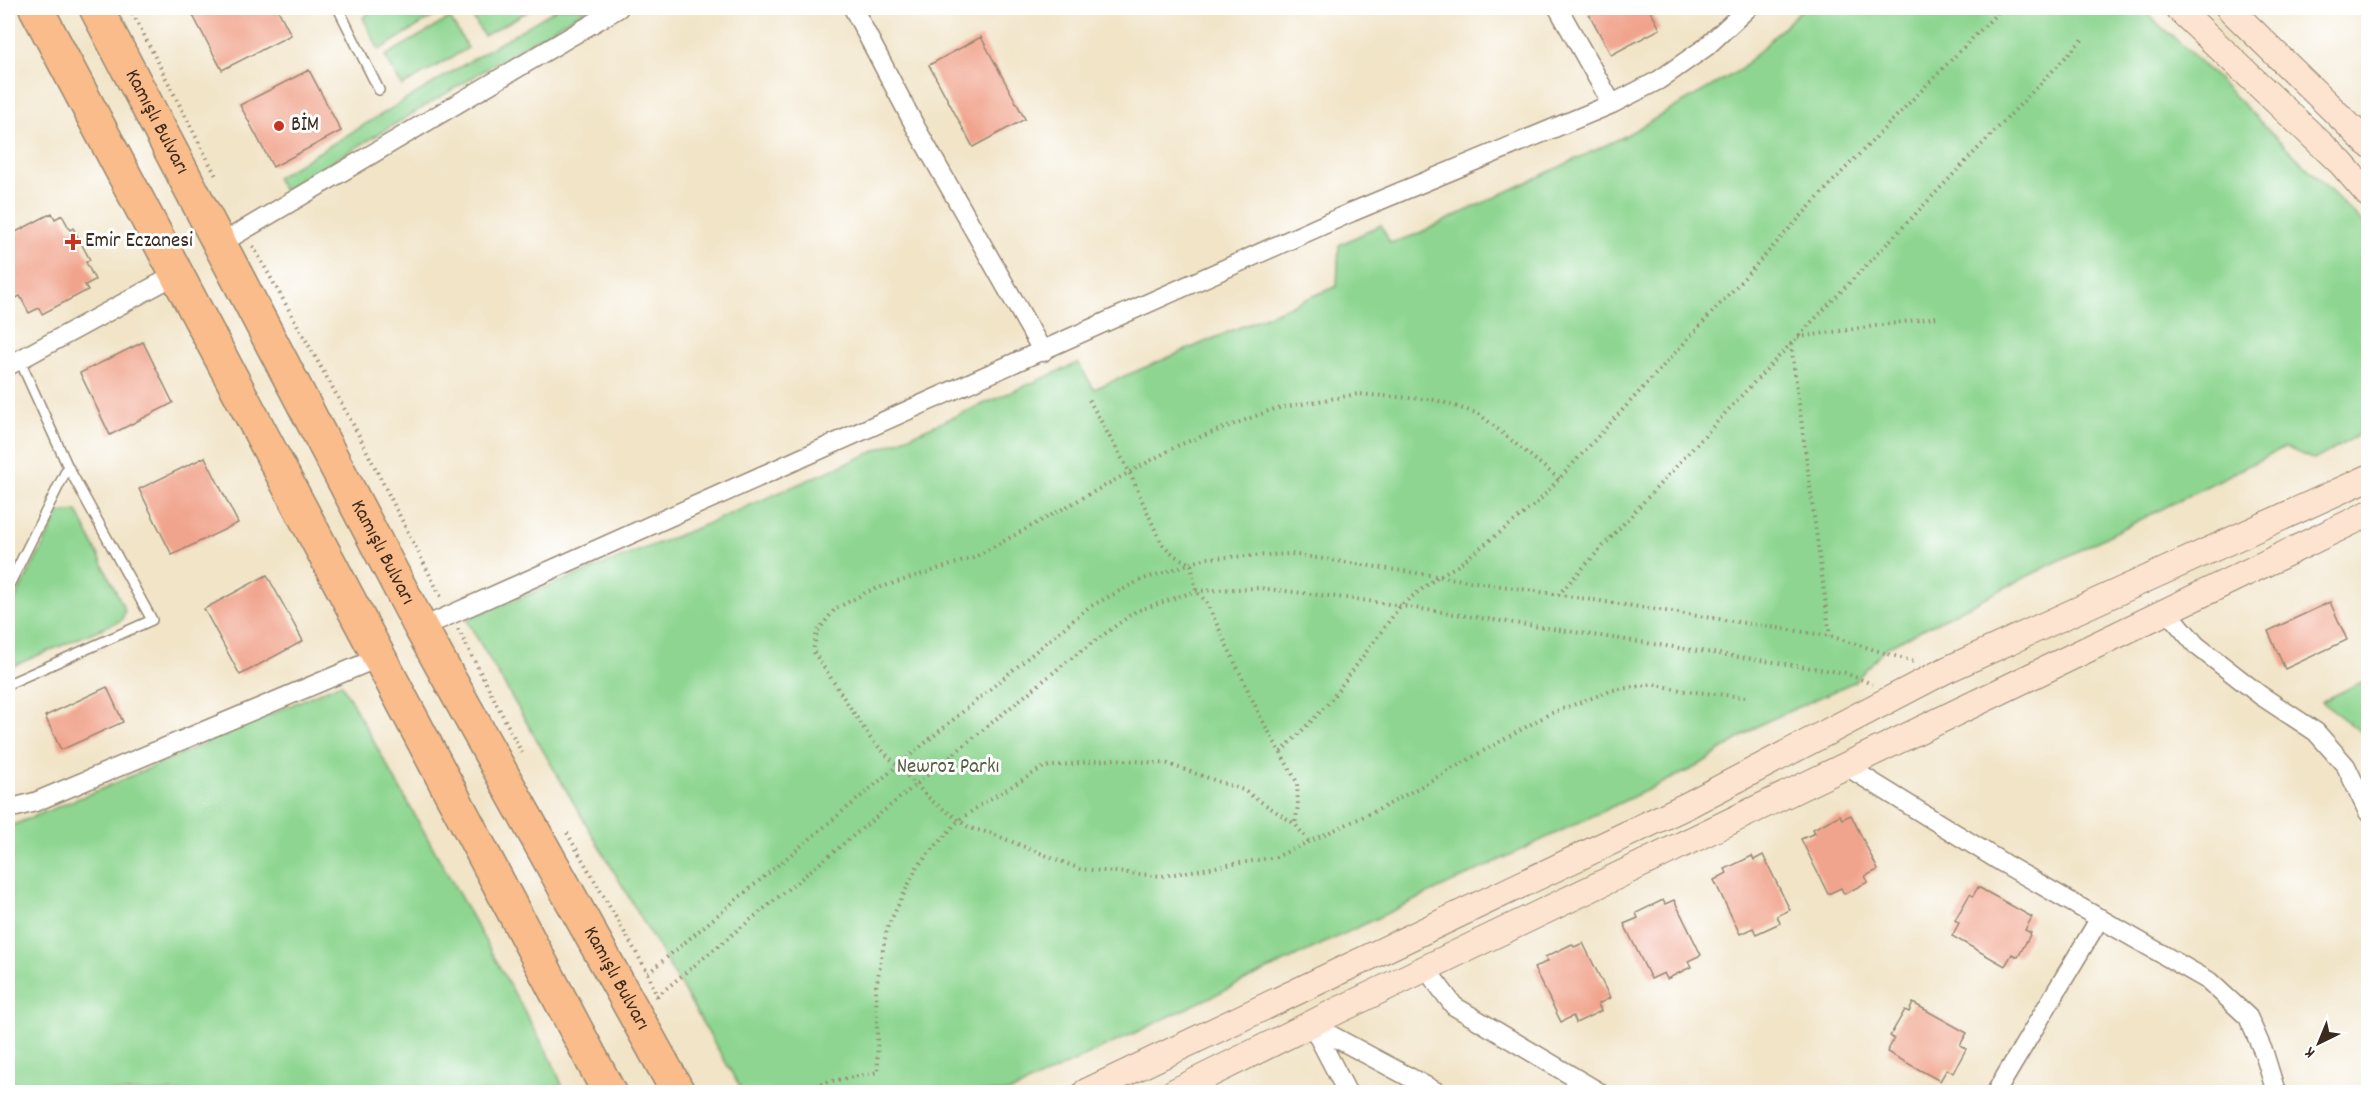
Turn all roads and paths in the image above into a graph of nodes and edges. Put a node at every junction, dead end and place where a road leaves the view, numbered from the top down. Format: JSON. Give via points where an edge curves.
{"nodes":[{"id":1,"x":36,"y":8,"type":"edge"},
{"id":2,"x":96,"y":8,"type":"edge"},
{"id":3,"x":130,"y":8,"type":"edge"},
{"id":4,"x":338,"y":8,"type":"edge"},
{"id":5,"x":410,"y":8,"type":"edge"},
{"id":6,"x":453,"y":8,"type":"edge"},
{"id":7,"x":618,"y":8,"type":"edge"},
{"id":8,"x":853,"y":8,"type":"edge"},
{"id":9,"x":1558,"y":8,"type":"edge"},
{"id":10,"x":1748,"y":8,"type":"edge"},
{"id":11,"x":2002,"y":8,"type":"edge"},
{"id":12,"x":2178,"y":8,"type":"edge"},
{"id":13,"x":2229,"y":8,"type":"edge"},
{"id":14,"x":2084,"y":38,"type":"dead end"},
{"id":15,"x":379,"y":90,"type":"dead end"},
{"id":16,"x":1612,"y":104,"type":"junction"},
{"id":17,"x":2368,"y":144,"type":"edge"},
{"id":18,"x":217,"y":178,"type":"dead end"},
{"id":19,"x":2368,"y":194,"type":"edge"},
{"id":20,"x":232,"y":237,"type":"junction"},
{"id":21,"x":177,"y":274,"type":"junction"},
{"id":22,"x":1938,"y":317,"type":"dead end"},
{"id":23,"x":1797,"y":338,"type":"junction"},
{"id":24,"x":1791,"y":344,"type":"junction"},
{"id":25,"x":1043,"y":352,"type":"junction"},
{"id":26,"x":14,"y":364,"type":"edge"},
{"id":27,"x":1089,"y":399,"type":"dead end"},
{"id":28,"x":68,"y":467,"type":"junction"},
{"id":29,"x":1129,"y":471,"type":"junction"},
{"id":30,"x":2368,"y":478,"type":"edge"},
{"id":31,"x":1559,"y":479,"type":"junction"},
{"id":32,"x":2368,"y":514,"type":"edge"},
{"id":33,"x":1191,"y":564,"type":"junction"},
{"id":34,"x":1439,"y":576,"type":"junction"},
{"id":35,"x":8,"y":587,"type":"edge"},
{"id":36,"x":1196,"y":591,"type":"junction"},
{"id":37,"x":1558,"y":595,"type":"junction"},
{"id":38,"x":1401,"y":605,"type":"junction"},
{"id":39,"x":2167,"y":611,"type":"junction"},
{"id":40,"x":450,"y":615,"type":"junction"},
{"id":41,"x":421,"y":628,"type":"junction"},
{"id":42,"x":1830,"y":636,"type":"junction"},
{"id":43,"x":380,"y":657,"type":"junction"},
{"id":44,"x":1944,"y":671,"type":"junction"},
{"id":45,"x":8,"y":684,"type":"edge"},
{"id":46,"x":1898,"y":694,"type":"junction"},
{"id":47,"x":1744,"y":697,"type":"dead end"},
{"id":48,"x":1281,"y":752,"type":"junction"},
{"id":49,"x":524,"y":756,"type":"dead end"},
{"id":50,"x":899,"y":766,"type":"junction"},
{"id":51,"x":1846,"y":766,"type":"junction"},
{"id":52,"x":916,"y":785,"type":"junction"},
{"id":53,"x":8,"y":806,"type":"edge"},
{"id":54,"x":2368,"y":812,"type":"edge"},
{"id":55,"x":959,"y":820,"type":"junction"},
{"id":56,"x":1295,"y":824,"type":"junction"},
{"id":57,"x":566,"y":831,"type":"dead end"},
{"id":58,"x":1309,"y":842,"type":"junction"},
{"id":59,"x":2100,"y":918,"type":"junction"},
{"id":60,"x":1426,"y":969,"type":"junction"},
{"id":61,"x":648,"y":973,"type":"junction"},
{"id":62,"x":657,"y":996,"type":"junction"},
{"id":63,"x":662,"y":1006,"type":"dead end"},
{"id":64,"x":1312,"y":1025,"type":"junction"},
{"id":65,"x":609,"y":1092,"type":"edge"},
{"id":66,"x":678,"y":1092,"type":"edge"},
{"id":67,"x":816,"y":1092,"type":"edge"},
{"id":68,"x":1086,"y":1092,"type":"edge"},
{"id":69,"x":1174,"y":1092,"type":"edge"},
{"id":70,"x":1347,"y":1092,"type":"edge"},
{"id":71,"x":1437,"y":1092,"type":"edge"},
{"id":72,"x":1599,"y":1092,"type":"edge"},
{"id":73,"x":1996,"y":1092,"type":"edge"},
{"id":74,"x":2276,"y":1092,"type":"edge"}],
"edges":[{"from":1,"to":21,"type":"highway"},
{"from":2,"to":20,"type":"highway","name":"Kamışlı Bulvarı"},
{"from":3,"to":18,"type":"path"},
{"from":4,"to":15,"type":"lane"},
{"from":5,"to":6,"type":"path"},
{"from":7,"to":20,"type":"street"},
{"from":8,"to":25,"type":"street"},
{"from":9,"to":16,"type":"street"},
{"from":10,"to":16,"type":"street","via":[[1706,47],[1659,80]]},
{"from":11,"to":31,"type":"path","via":[[1837,177]]},
{"from":12,"to":19,"type":"main road","via":[[2341,162]]},
{"from":13,"to":17,"type":"main road"},
{"from":14,"to":23,"type":"path"},
{"from":16,"to":25,"type":"street","via":[[1352,212]]},
{"from":20,"to":40,"type":"path","via":[[354,426]]},
{"from":20,"to":41,"type":"highway","name":"Kamışlı Bulvarı"},
{"from":21,"to":26,"type":"street"},
{"from":21,"to":43,"type":"highway"},
{"from":22,"to":23,"type":"path"},
{"from":23,"to":24,"type":"path"},
{"from":24,"to":37,"type":"path"},
{"from":24,"to":42,"type":"path"},
{"from":25,"to":40,"type":"street"},
{"from":26,"to":28,"type":"lane"},
{"from":27,"to":29,"type":"path"},
{"from":28,"to":35,"type":"lane"},
{"from":28,"to":45,"type":"lane","via":[[152,620]]},
{"from":29,"to":31,"type":"path","via":[[1179,445],[1274,410],[1358,394],[1436,400],[1479,414]]},
{"from":29,"to":33,"type":"path","via":[[1161,543]]},
{"from":29,"to":50,"type":"path","via":[[973,558],[869,591],[836,609],[817,632],[813,651],[871,739]]},
{"from":30,"to":44,"type":"main road"},
{"from":31,"to":34,"type":"path","via":[[1535,505]]},
{"from":32,"to":39,"type":"main road"},
{"from":33,"to":34,"type":"path","via":[[1207,558],[1291,554]]},
{"from":33,"to":36,"type":"path"},
{"from":33,"to":50,"type":"path","via":[[1141,580],[1089,607]]},
{"from":34,"to":37,"type":"path"},
{"from":34,"to":38,"type":"path"},
{"from":36,"to":38,"type":"path","via":[[1259,588]]},
{"from":36,"to":48,"type":"path","via":[[1206,601]]},
{"from":36,"to":52,"type":"path","via":[[1136,611],[1065,663]]},
{"from":37,"to":42,"type":"path"},
{"from":38,"to":46,"type":"path","via":[[1845,673]]},
{"from":38,"to":48,"type":"path","via":[[1327,705]]},
{"from":39,"to":51,"type":"main road"},
{"from":39,"to":54,"type":"street","via":[[2196,645],[2316,732],[2346,766]]},
{"from":40,"to":41,"type":"street"},
{"from":40,"to":49,"type":"path"},
{"from":41,"to":66,"type":"highway","name":"Kamışlı Bulvarı"},
{"from":42,"to":44,"type":"path"},
{"from":43,"to":53,"type":"street","via":[[35,802]]},
{"from":43,"to":65,"type":"highway"},
{"from":44,"to":46,"type":"main road"},
{"from":46,"to":68,"type":"main road","via":[[1686,806]]},
{"from":47,"to":58,"type":"path","via":[[1653,684],[1613,690],[1549,714],[1386,806]]},
{"from":48,"to":56,"type":"path","via":[[1297,782]]},
{"from":50,"to":52,"type":"path"},
{"from":50,"to":61,"type":"path"},
{"from":51,"to":59,"type":"street"},
{"from":51,"to":60,"type":"main road"},
{"from":52,"to":55,"type":"path"},
{"from":52,"to":62,"type":"path"},
{"from":55,"to":56,"type":"path","via":[[1044,767],[1115,759],[1168,764],[1244,790]]},
{"from":55,"to":58,"type":"path","via":[[970,828],[1080,869],[1162,876],[1276,857]]},
{"from":55,"to":67,"type":"path","via":[[917,867],[887,928],[876,987],[878,1072],[817,1084]]},
{"from":56,"to":58,"type":"path"},
{"from":57,"to":61,"type":"path"},
{"from":59,"to":73,"type":"street"},
{"from":59,"to":74,"type":"street","via":[[2209,981],[2248,1017]]},
{"from":60,"to":64,"type":"main road"},
{"from":60,"to":72,"type":"street","via":[[1454,1006]]},
{"from":61,"to":62,"type":"path"},
{"from":62,"to":63,"type":"path"},
{"from":64,"to":69,"type":"main road"},
{"from":64,"to":70,"type":"street"},
{"from":64,"to":71,"type":"street"}]}
